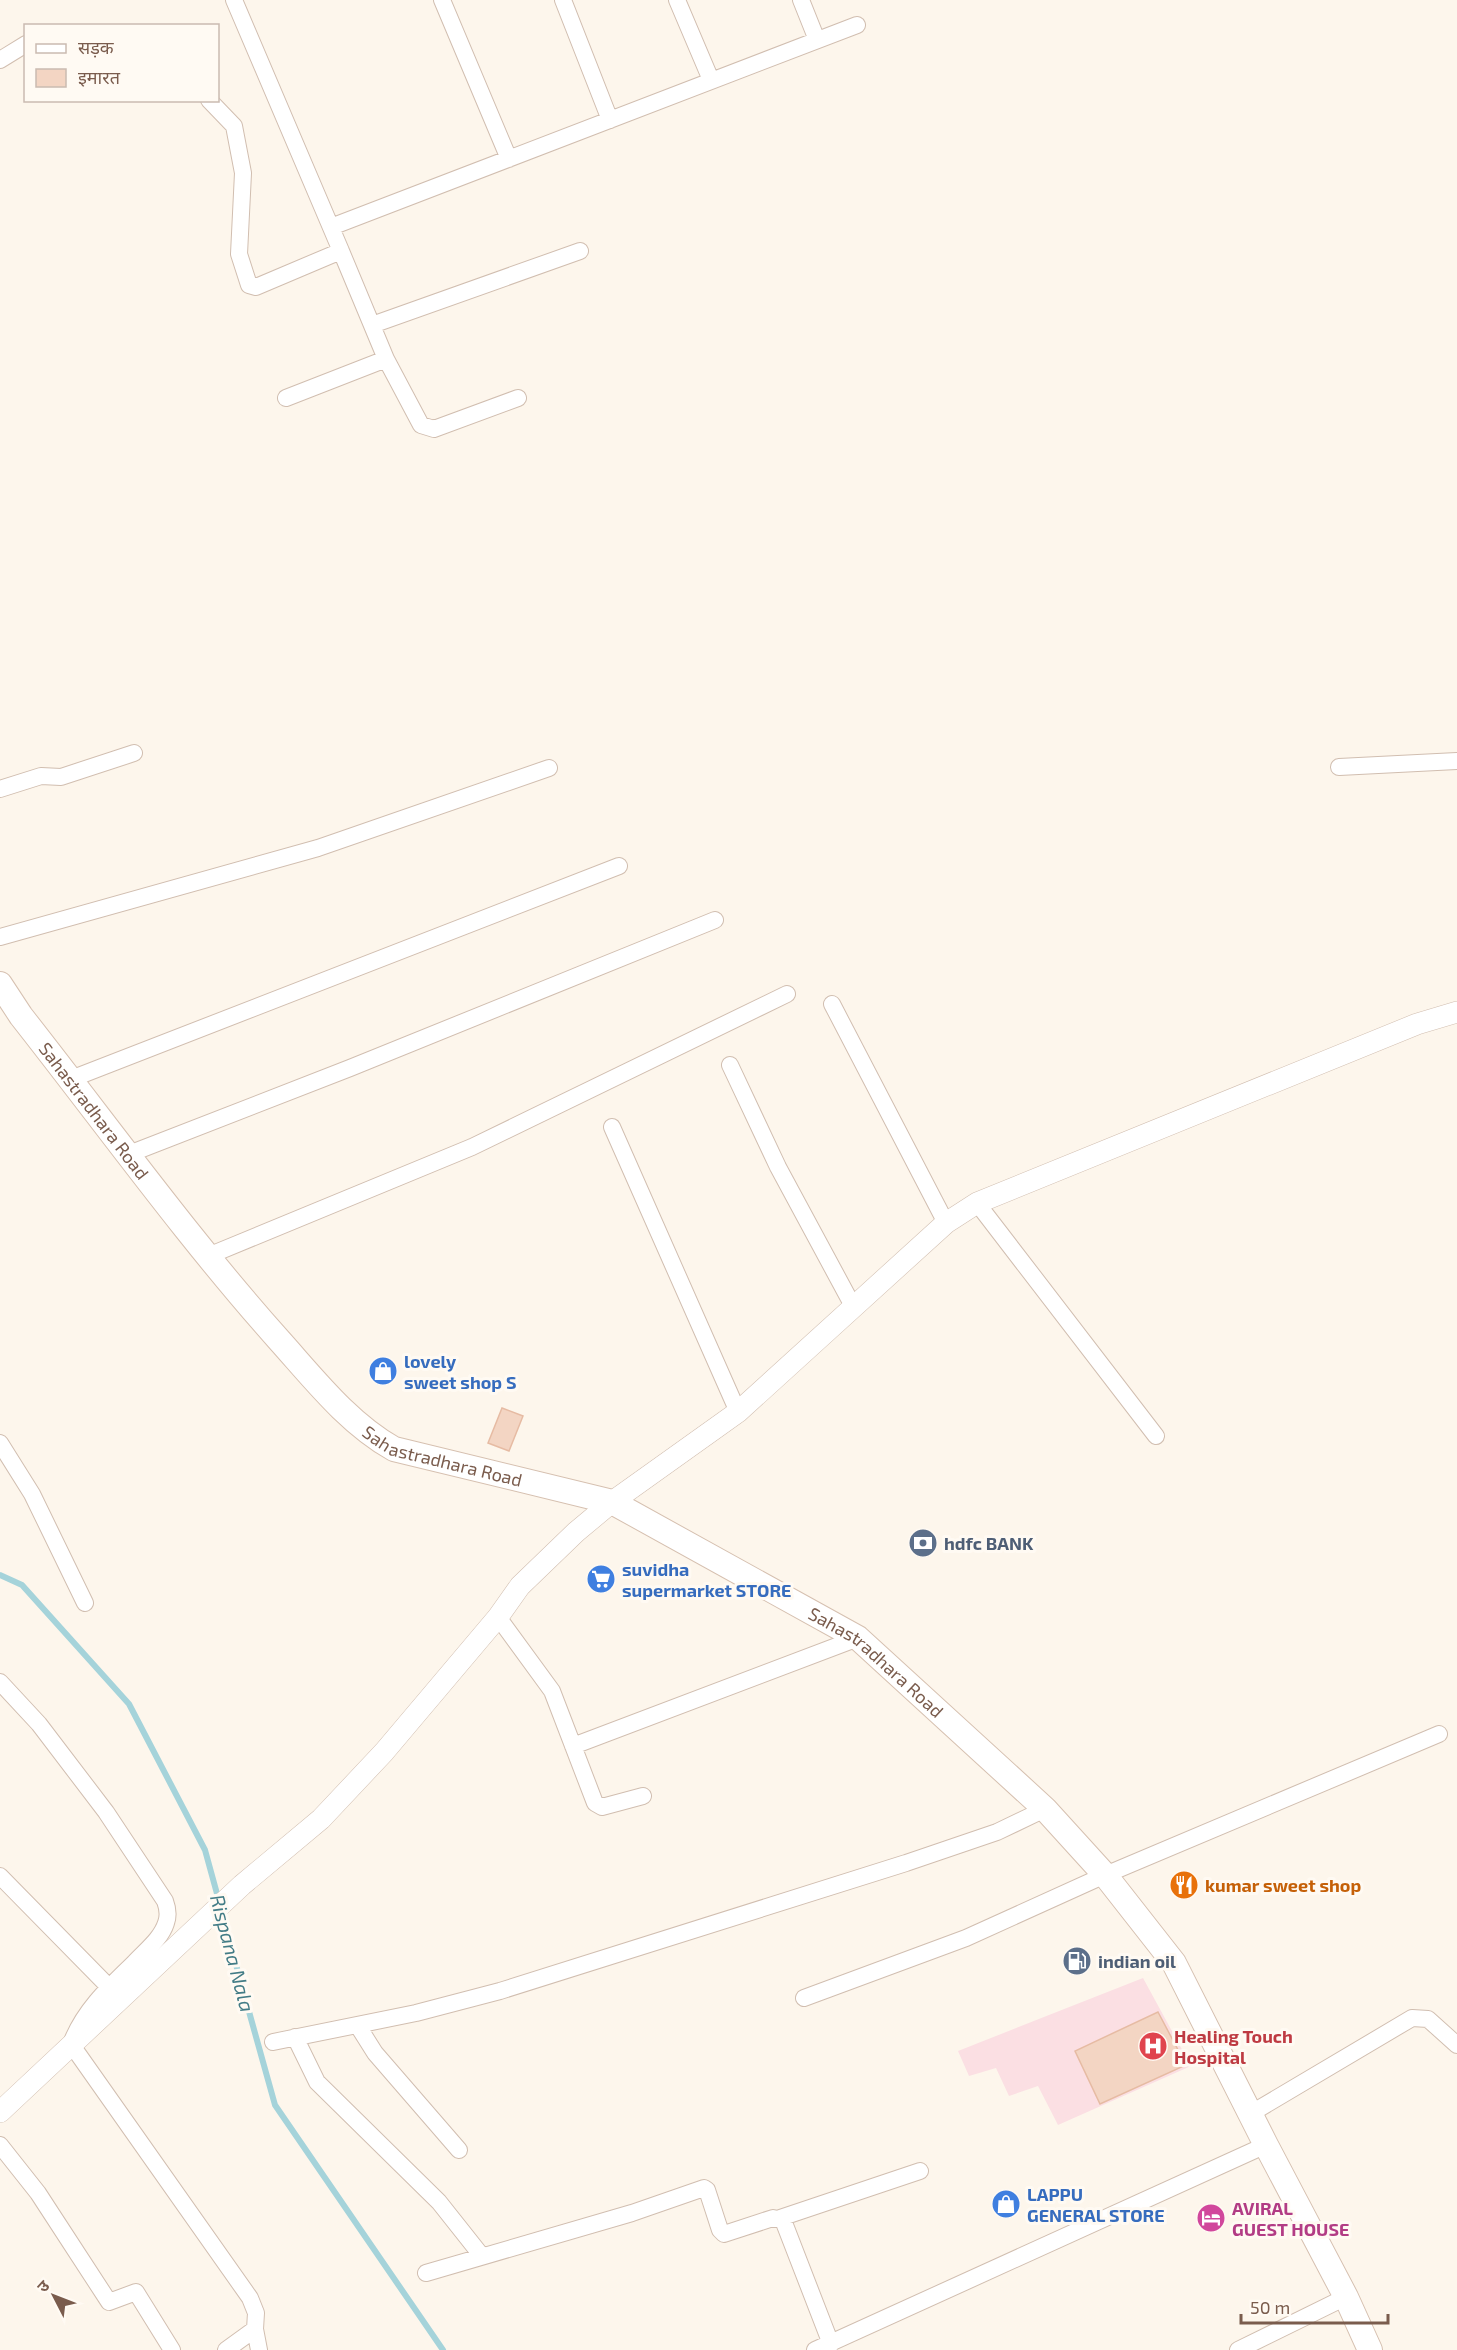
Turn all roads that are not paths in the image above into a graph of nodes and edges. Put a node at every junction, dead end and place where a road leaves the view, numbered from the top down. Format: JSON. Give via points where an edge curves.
{"nodes":[{"id":1,"x":234,"y":0,"type":"edge"},
{"id":2,"x":442,"y":0,"type":"edge"},
{"id":3,"x":563,"y":0,"type":"edge"},
{"id":4,"x":677,"y":0,"type":"edge"},
{"id":5,"x":801,"y":0,"type":"edge"},
{"id":6,"x":857,"y":24,"type":"dead end"},
{"id":7,"x":817,"y":40,"type":"junction"},
{"id":8,"x":24,"y":45,"type":"edge"},
{"id":9,"x":0,"y":60,"type":"edge"},
{"id":10,"x":711,"y":80,"type":"junction"},
{"id":11,"x":211,"y":102,"type":"edge"},
{"id":12,"x":610,"y":120,"type":"junction"},
{"id":13,"x":508,"y":159,"type":"junction"},
{"id":14,"x":331,"y":227,"type":"junction"},
{"id":15,"x":341,"y":251,"type":"junction"},
{"id":16,"x":580,"y":251,"type":"dead end"},
{"id":17,"x":372,"y":325,"type":"junction"},
{"id":18,"x":386,"y":358,"type":"junction"},
{"id":19,"x":286,"y":398,"type":"dead end"},
{"id":20,"x":518,"y":398,"type":"dead end"},
{"id":21,"x":134,"y":753,"type":"dead end"},
{"id":22,"x":1457,"y":761,"type":"edge"},
{"id":23,"x":1339,"y":767,"type":"dead end"},
{"id":24,"x":549,"y":768,"type":"dead end"},
{"id":25,"x":0,"y":789,"type":"edge"},
{"id":26,"x":619,"y":866,"type":"dead end"},
{"id":27,"x":715,"y":920,"type":"dead end"},
{"id":28,"x":0,"y":938,"type":"edge"},
{"id":29,"x":0,"y":984,"type":"edge"},
{"id":30,"x":787,"y":994,"type":"dead end"},
{"id":31,"x":832,"y":1004,"type":"dead end"},
{"id":32,"x":1457,"y":1012,"type":"edge"},
{"id":33,"x":730,"y":1065,"type":"dead end"},
{"id":34,"x":71,"y":1079,"type":"junction"},
{"id":35,"x":612,"y":1127,"type":"dead end"},
{"id":36,"x":129,"y":1154,"type":"junction"},
{"id":37,"x":977,"y":1203,"type":"junction"},
{"id":38,"x":946,"y":1223,"type":"junction"},
{"id":39,"x":208,"y":1256,"type":"junction"},
{"id":40,"x":854,"y":1308,"type":"junction"},
{"id":41,"x":738,"y":1412,"type":"junction"},
{"id":42,"x":1156,"y":1436,"type":"dead end"},
{"id":43,"x":0,"y":1443,"type":"edge"},
{"id":44,"x":612,"y":1502,"type":"junction"},
{"id":45,"x":85,"y":1603,"type":"dead end"},
{"id":46,"x":498,"y":1617,"type":"junction"},
{"id":47,"x":858,"y":1638,"type":"junction"},
{"id":48,"x":0,"y":1682,"type":"edge"},
{"id":49,"x":1439,"y":1734,"type":"dead end"},
{"id":50,"x":573,"y":1746,"type":"junction"},
{"id":51,"x":643,"y":1796,"type":"dead end"},
{"id":52,"x":1045,"y":1809,"type":"junction"},
{"id":53,"x":1105,"y":1875,"type":"junction"},
{"id":54,"x":0,"y":1876,"type":"edge"},
{"id":55,"x":109,"y":1987,"type":"junction"},
{"id":56,"x":804,"y":1998,"type":"dead end"},
{"id":57,"x":358,"y":2026,"type":"junction"},
{"id":58,"x":295,"y":2037,"type":"junction"},
{"id":59,"x":273,"y":2042,"type":"dead end"},
{"id":60,"x":71,"y":2043,"type":"junction"},
{"id":61,"x":1457,"y":2045,"type":"edge"},
{"id":62,"x":0,"y":2112,"type":"edge"},
{"id":63,"x":1250,"y":2114,"type":"junction"},
{"id":64,"x":0,"y":2145,"type":"edge"},
{"id":65,"x":1266,"y":2145,"type":"junction"},
{"id":66,"x":459,"y":2150,"type":"dead end"},
{"id":67,"x":920,"y":2171,"type":"dead end"},
{"id":68,"x":780,"y":2218,"type":"junction"},
{"id":69,"x":481,"y":2255,"type":"junction"},
{"id":70,"x":426,"y":2273,"type":"dead end"},
{"id":71,"x":1346,"y":2297,"type":"junction"},
{"id":72,"x":255,"y":2329,"type":"junction"},
{"id":73,"x":823,"y":2347,"type":"edge"},
{"id":74,"x":172,"y":2350,"type":"edge"},
{"id":75,"x":226,"y":2350,"type":"edge"},
{"id":76,"x":259,"y":2350,"type":"edge"},
{"id":77,"x":1238,"y":2350,"type":"edge"},
{"id":78,"x":1370,"y":2350,"type":"edge"}],
"edges":[{"from":1,"to":14,"type":"street"},
{"from":2,"to":13,"type":"street"},
{"from":3,"to":12,"type":"street"},
{"from":4,"to":10,"type":"street"},
{"from":5,"to":7,"type":"street"},
{"from":6,"to":7,"type":"street"},
{"from":7,"to":10,"type":"street"},
{"from":8,"to":9,"type":"street"},
{"from":10,"to":12,"type":"street"},
{"from":11,"to":15,"type":"street","via":[[234,126],[243,173],[239,254],[249,285],[256,288]]},
{"from":12,"to":13,"type":"street"},
{"from":13,"to":14,"type":"street"},
{"from":14,"to":15,"type":"street"},
{"from":15,"to":17,"type":"street"},
{"from":16,"to":17,"type":"street"},
{"from":17,"to":18,"type":"street"},
{"from":18,"to":19,"type":"street"},
{"from":18,"to":20,"type":"street","via":[[422,425],[434,429]]},
{"from":21,"to":25,"type":"street","via":[[61,777],[41,777]]},
{"from":22,"to":23,"type":"street"},
{"from":24,"to":28,"type":"street","via":[[318,848]]},
{"from":26,"to":34,"type":"street"},
{"from":27,"to":36,"type":"street"},
{"from":29,"to":34,"type":"main road","name":"Sahastradhara Road"},
{"from":30,"to":39,"type":"street","via":[[472,1147]]},
{"from":31,"to":38,"type":"street"},
{"from":32,"to":37,"type":"street","via":[[1417,1024]]},
{"from":33,"to":40,"type":"street","via":[[778,1167]]},
{"from":34,"to":36,"type":"main road","name":"Sahastradhara Road"},
{"from":35,"to":41,"type":"street"},
{"from":36,"to":39,"type":"main road","name":"Sahastradhara Road"},
{"from":37,"to":38,"type":"street"},
{"from":37,"to":42,"type":"street"},
{"from":38,"to":40,"type":"street"},
{"from":39,"to":44,"type":"main road","name":"Sahastradhara Road","via":[[314,1380],[374,1438],[394,1449]]},
{"from":40,"to":41,"type":"street"},
{"from":41,"to":44,"type":"street"},
{"from":43,"to":45,"type":"street","via":[[28,1485]]},
{"from":44,"to":46,"type":"street","via":[[534,1573]]},
{"from":44,"to":47,"type":"main road","name":"Sahastradhara Road"},
{"from":46,"to":50,"type":"street","via":[[552,1691]]},
{"from":46,"to":60,"type":"street","via":[[321,1820],[242,1885]]},
{"from":47,"to":50,"type":"street"},
{"from":47,"to":52,"type":"main road","name":"Sahastradhara Road"},
{"from":48,"to":55,"type":"street","via":[[46,1733],[106,1812],[165,1900],[169,1912],[166,1925]]},
{"from":49,"to":53,"type":"street"},
{"from":50,"to":51,"type":"street","via":[[592,1798],[599,1805]]},
{"from":52,"to":53,"type":"main road","name":"Sahastradhara Road"},
{"from":52,"to":57,"type":"street","via":[[997,1832],[906,1863],[500,1991]]},
{"from":53,"to":56,"type":"street","via":[[966,1938]]},
{"from":53,"to":63,"type":"main road","name":"Sahastradhara Road","via":[[1174,1963]]},
{"from":54,"to":55,"type":"street"},
{"from":55,"to":60,"type":"street","via":[[81,2020]]},
{"from":57,"to":58,"type":"street"},
{"from":57,"to":66,"type":"street","via":[[375,2053]]},
{"from":58,"to":59,"type":"street"},
{"from":58,"to":69,"type":"street","via":[[317,2082],[439,2202]]},
{"from":60,"to":62,"type":"street"},
{"from":60,"to":72,"type":"street","via":[[250,2298],[256,2313]]},
{"from":61,"to":63,"type":"street","via":[[1428,2019],[1412,2018]]},
{"from":63,"to":65,"type":"main road","name":"Sahastradhara Road"},
{"from":64,"to":74,"type":"street","via":[[62,2228],[109,2302],[136,2292]]},
{"from":65,"to":71,"type":"main road","name":"Sahastradhara Road"},
{"from":65,"to":73,"type":"street"},
{"from":67,"to":68,"type":"street"},
{"from":68,"to":69,"type":"street","via":[[724,2234],[707,2190],[701,2188],[632,2213]]},
{"from":68,"to":73,"type":"street","via":[[785,2223]]},
{"from":69,"to":70,"type":"street"},
{"from":71,"to":77,"type":"street"},
{"from":71,"to":78,"type":"main road","name":"Sahastradhara Road"},
{"from":72,"to":75,"type":"street"},
{"from":72,"to":76,"type":"street"}]}
